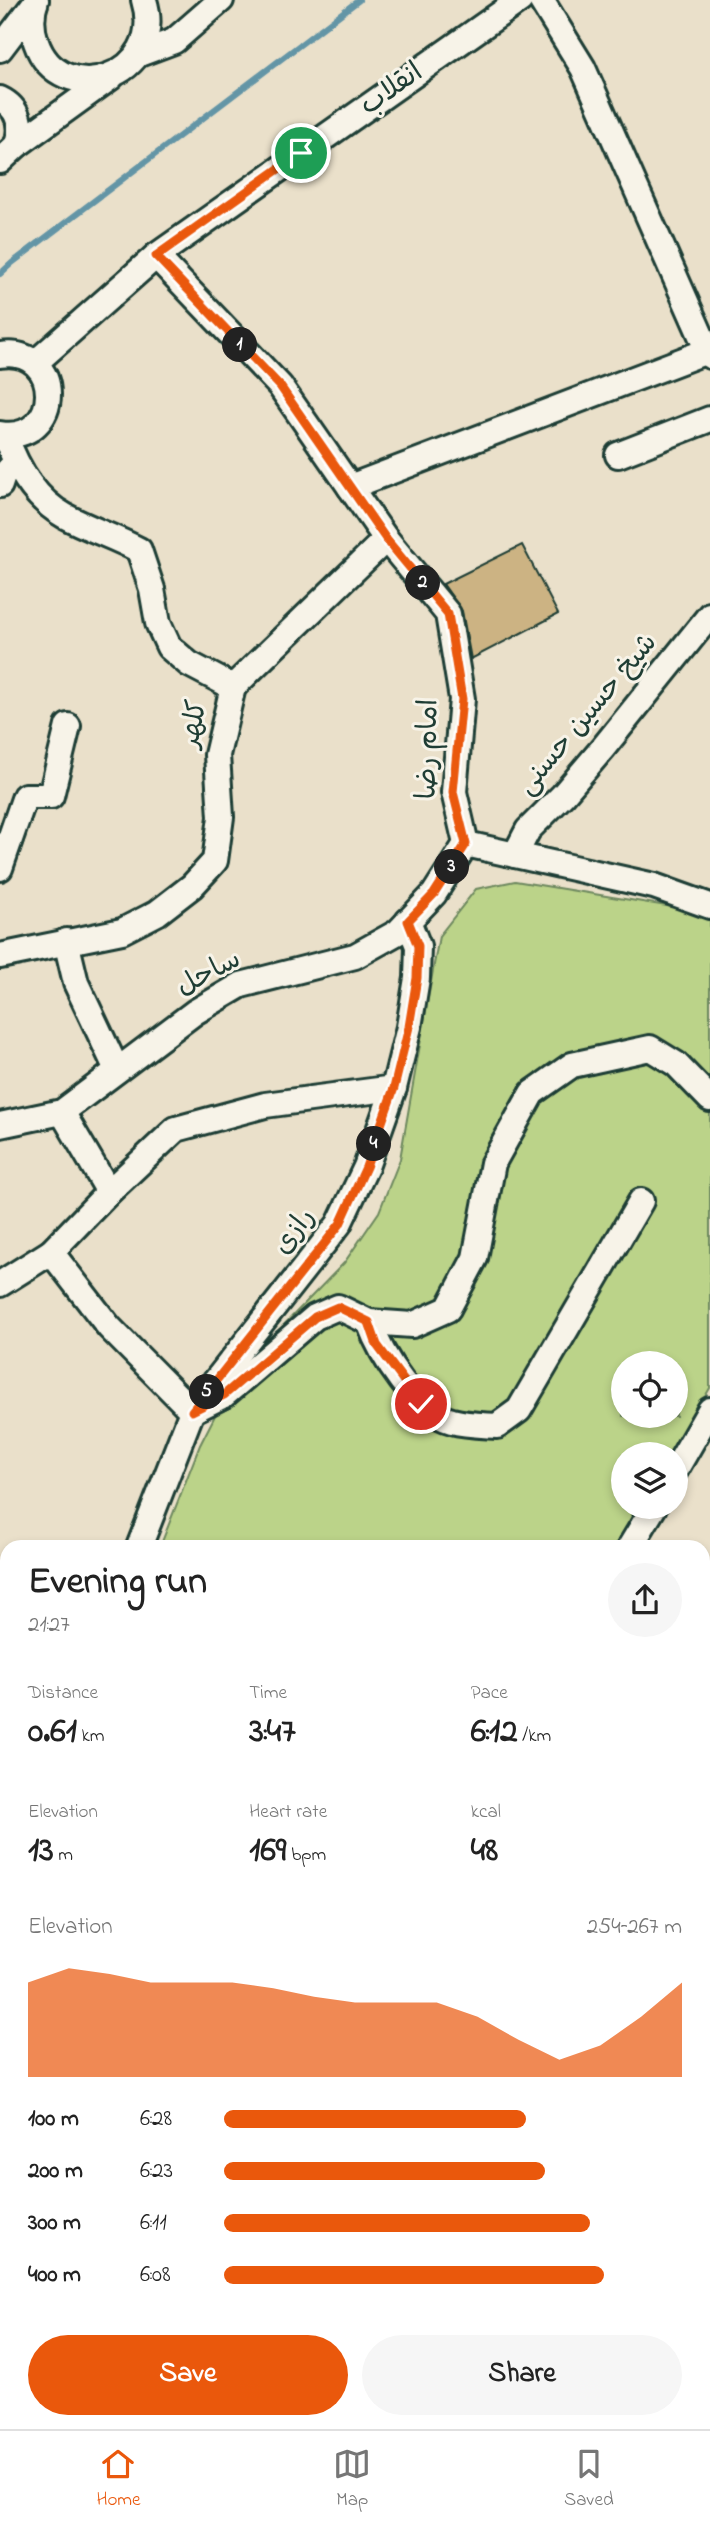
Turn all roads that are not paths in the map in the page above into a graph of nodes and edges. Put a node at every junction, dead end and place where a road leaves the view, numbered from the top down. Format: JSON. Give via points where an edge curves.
{"nodes":[{"id":1,"x":144,"y":0,"type":"edge"},
{"id":2,"x":221,"y":0,"type":"edge"},
{"id":3,"x":520,"y":0,"type":"edge"},
{"id":4,"x":541,"y":0,"type":"edge"},
{"id":5,"x":36,"y":1,"type":"edge"},
{"id":6,"x":3,"y":40,"type":"edge"},
{"id":7,"x":139,"y":54,"type":"junction"},
{"id":8,"x":116,"y":74,"type":"junction"},
{"id":9,"x":0,"y":99,"type":"edge"},
{"id":10,"x":9,"y":153,"type":"edge"},
{"id":11,"x":156,"y":256,"type":"junction"},
{"id":12,"x":13,"y":354,"type":"edge"},
{"id":13,"x":709,"y":354,"type":"edge"},
{"id":14,"x":710,"y":419,"type":"edge"},
{"id":15,"x":2,"y":434,"type":"edge"},
{"id":16,"x":618,"y":455,"type":"dead end"},
{"id":17,"x":15,"y":463,"type":"junction"},
{"id":18,"x":0,"y":485,"type":"edge"},
{"id":19,"x":350,"y":487,"type":"junction"},
{"id":20,"x":386,"y":539,"type":"junction"},
{"id":21,"x":710,"y":615,"type":"edge"},
{"id":22,"x":233,"y":687,"type":"junction"},
{"id":23,"x":68,"y":726,"type":"dead end"},
{"id":24,"x":466,"y":844,"type":"junction"},
{"id":25,"x":515,"y":855,"type":"junction"},
{"id":26,"x":0,"y":867,"type":"edge"},
{"id":27,"x":710,"y":906,"type":"edge"},
{"id":28,"x":408,"y":921,"type":"junction"},
{"id":29,"x":66,"y":941,"type":"junction"},
{"id":30,"x":0,"y":956,"type":"edge"},
{"id":31,"x":117,"y":1070,"type":"junction"},
{"id":32,"x":394,"y":1088,"type":"junction"},
{"id":33,"x":710,"y":1099,"type":"edge"},
{"id":34,"x":62,"y":1112,"type":"junction"},
{"id":35,"x":0,"y":1125,"type":"edge"},
{"id":36,"x":109,"y":1192,"type":"junction"},
{"id":37,"x":641,"y":1201,"type":"dead end"},
{"id":38,"x":51,"y":1252,"type":"junction"},
{"id":39,"x":0,"y":1284,"type":"edge"},
{"id":40,"x":369,"y":1322,"type":"junction"},
{"id":41,"x":710,"y":1410,"type":"edge"},
{"id":42,"x":192,"y":1411,"type":"junction"},
{"id":43,"x":688,"y":1448,"type":"edge"},
{"id":44,"x":647,"y":1519,"type":"edge"},
{"id":45,"x":142,"y":1540,"type":"edge"},
{"id":46,"x":634,"y":1540,"type":"edge"}],
"edges":[{"from":1,"to":7,"type":"street","via":[[148,26]]},
{"from":2,"to":7,"type":"street","via":[[174,41]]},
{"from":3,"to":11,"type":"street","name":"انقلاب"},
{"from":4,"to":13,"type":"street","via":[[583,68]]},
{"from":5,"to":6,"type":"street"},
{"from":5,"to":8,"type":"street","via":[[33,33],[47,60],[72,77],[102,79]]},
{"from":7,"to":8,"type":"street"},
{"from":8,"to":10,"type":"street"},
{"from":9,"to":10,"type":"street","via":[[15,110],[22,129]]},
{"from":11,"to":12,"type":"street","name":"انقلاب"},
{"from":11,"to":19,"type":"street","name":"امام رضا","via":[[280,386]]},
{"from":12,"to":15,"type":"street","via":[[43,373],[49,397],[46,410],[29,429]]},
{"from":13,"to":19,"type":"street"},
{"from":14,"to":16,"type":"street"},
{"from":15,"to":17,"type":"street","name":"کلهر"},
{"from":17,"to":18,"type":"street"},
{"from":17,"to":22,"type":"street","name":"کلهر","via":[[37,494],[64,516],[139,550],[158,623],[170,647],[189,664]]},
{"from":19,"to":20,"type":"street","name":"امام رضا"},
{"from":20,"to":22,"type":"street"},
{"from":20,"to":24,"type":"street","name":"امام رضا","via":[[448,614],[462,699],[453,792]]},
{"from":21,"to":25,"type":"street","name":"شیخ حسین حسنی","via":[[604,748],[528,830]]},
{"from":22,"to":29,"type":"street","name":"کلهر","via":[[217,755],[222,817],[215,861],[157,913],[122,931]]},
{"from":23,"to":26,"type":"street","via":[[51,796],[25,796]]},
{"from":24,"to":25,"type":"street"},
{"from":24,"to":28,"type":"street","name":"ساحل","via":[[434,894]]},
{"from":25,"to":27,"type":"street","via":[[654,886]]},
{"from":28,"to":31,"type":"street","name":"ساحل","via":[[398,932],[355,956],[241,985],[195,1012]]},
{"from":28,"to":32,"type":"street","name":"رازی","via":[[418,946],[417,978]]},
{"from":29,"to":30,"type":"street","name":"کلهر"},
{"from":29,"to":31,"type":"street","via":[[76,983]]},
{"from":31,"to":34,"type":"street","name":"ساحل"},
{"from":32,"to":36,"type":"street","via":[[265,1105],[176,1129]]},
{"from":32,"to":42,"type":"street","name":"رازی","via":[[340,1224]]},
{"from":33,"to":40,"type":"street","via":[[676,1064],[649,1048],[572,1065],[531,1093],[493,1163],[475,1258],[448,1309],[412,1325]]},
{"from":34,"to":35,"type":"street","name":"ساحل"},
{"from":34,"to":36,"type":"street"},
{"from":36,"to":38,"type":"street"},
{"from":37,"to":40,"type":"street","via":[[519,1410],[497,1426],[451,1421],[421,1404],[377,1345]]},
{"from":38,"to":39,"type":"street"},
{"from":38,"to":42,"type":"street","via":[[109,1327]]},
{"from":40,"to":42,"type":"street","via":[[338,1307],[315,1317],[224,1395]]},
{"from":41,"to":43,"type":"street"},
{"from":42,"to":45,"type":"street","name":"رازی"},
{"from":44,"to":46,"type":"street"}]}
